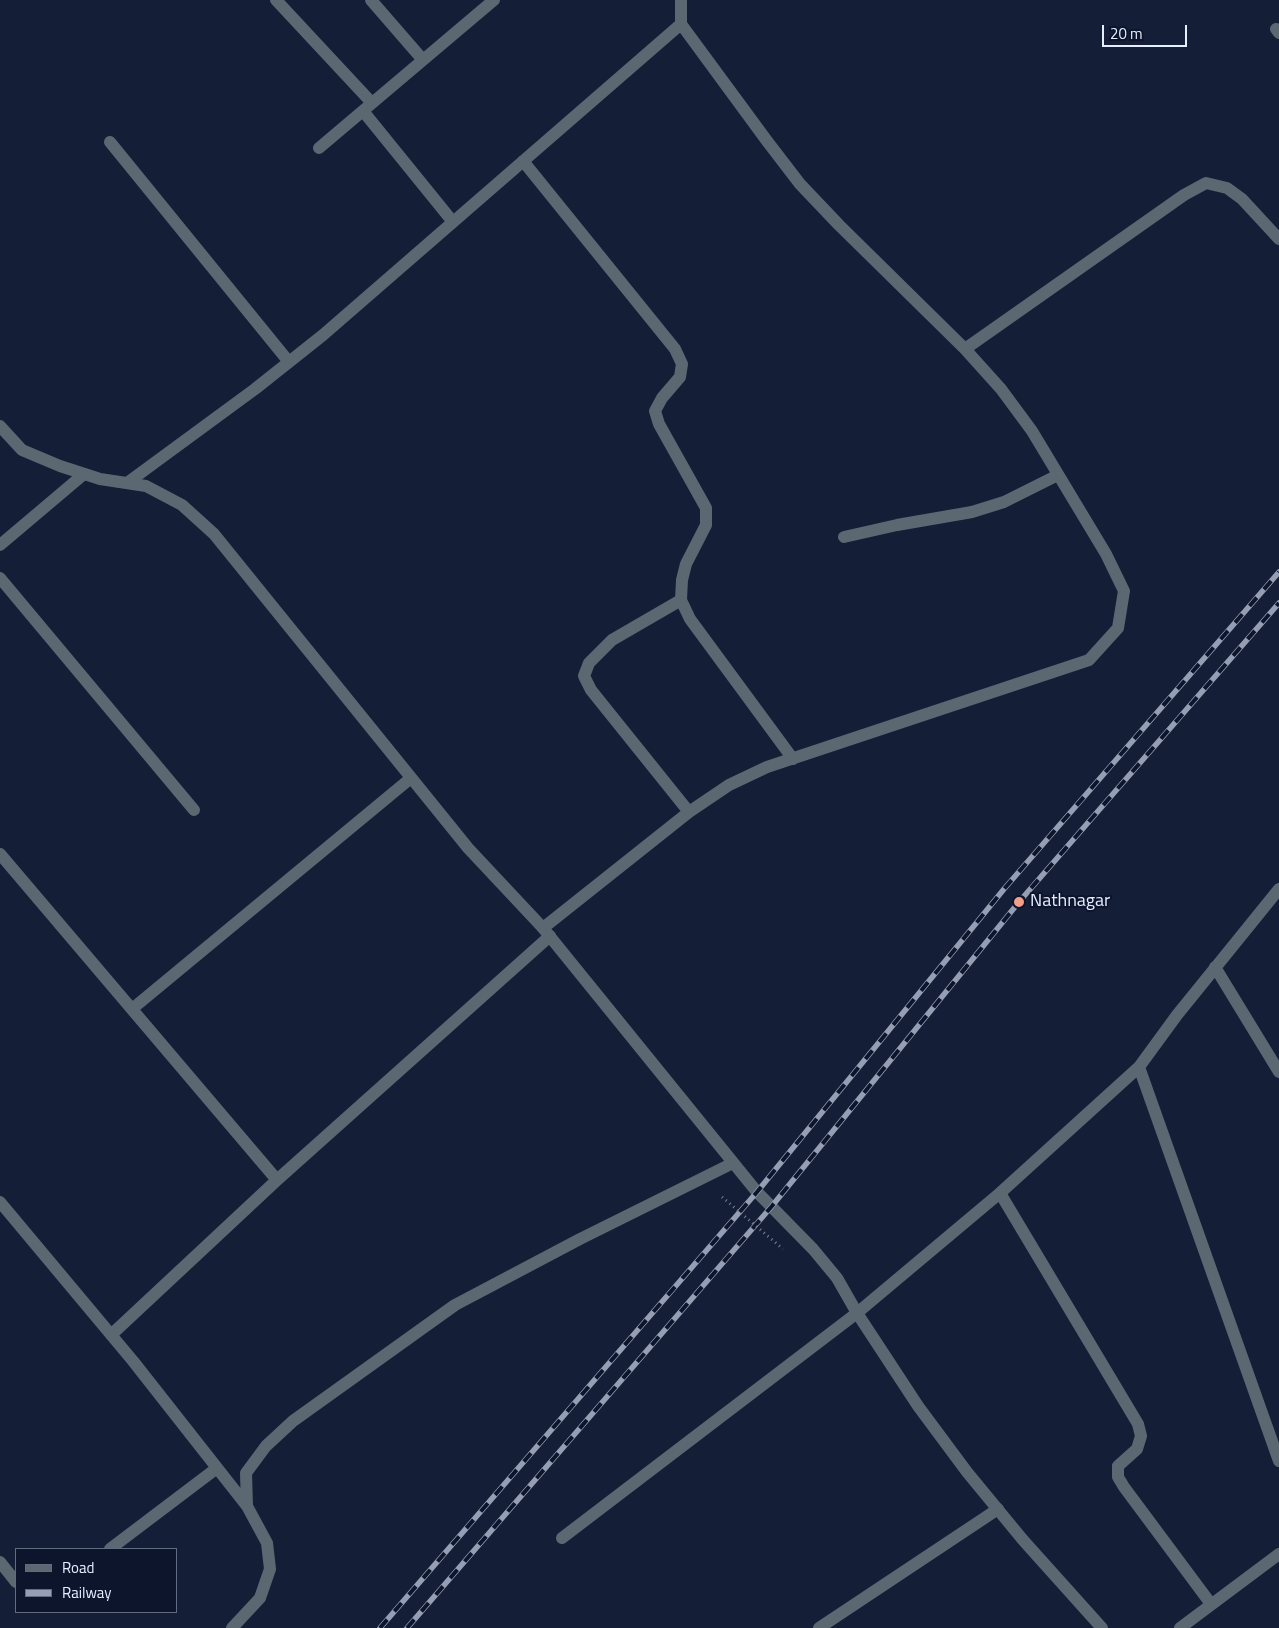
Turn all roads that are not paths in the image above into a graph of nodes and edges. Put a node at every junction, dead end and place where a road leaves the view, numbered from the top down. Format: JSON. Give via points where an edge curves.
{"nodes":[{"id":1,"x":276,"y":0,"type":"edge"},
{"id":2,"x":371,"y":0,"type":"edge"},
{"id":3,"x":681,"y":0,"type":"edge"},
{"id":4,"x":492,"y":1,"type":"edge"},
{"id":5,"x":681,"y":24,"type":"junction"},
{"id":6,"x":423,"y":60,"type":"junction"},
{"id":7,"x":368,"y":107,"type":"junction"},
{"id":8,"x":110,"y":142,"type":"dead end"},
{"id":9,"x":319,"y":148,"type":"dead end"},
{"id":10,"x":523,"y":161,"type":"junction"},
{"id":11,"x":453,"y":222,"type":"junction"},
{"id":12,"x":1279,"y":239,"type":"edge"},
{"id":13,"x":965,"y":349,"type":"junction"},
{"id":14,"x":289,"y":362,"type":"junction"},
{"id":15,"x":0,"y":426,"type":"edge"},
{"id":16,"x":84,"y":474,"type":"junction"},
{"id":17,"x":1058,"y":475,"type":"junction"},
{"id":18,"x":127,"y":483,"type":"junction"},
{"id":19,"x":844,"y":537,"type":"dead end"},
{"id":20,"x":0,"y":545,"type":"edge"},
{"id":21,"x":0,"y":578,"type":"edge"},
{"id":22,"x":681,"y":600,"type":"junction"},
{"id":23,"x":793,"y":758,"type":"junction"},
{"id":24,"x":411,"y":778,"type":"junction"},
{"id":25,"x":194,"y":810,"type":"dead end"},
{"id":26,"x":689,"y":812,"type":"junction"},
{"id":27,"x":0,"y":854,"type":"edge"},
{"id":28,"x":1279,"y":889,"type":"edge"},
{"id":29,"x":546,"y":932,"type":"junction"},
{"id":30,"x":1215,"y":968,"type":"junction"},
{"id":31,"x":132,"y":1008,"type":"junction"},
{"id":32,"x":1139,"y":1066,"type":"junction"},
{"id":33,"x":1279,"y":1072,"type":"edge"},
{"id":34,"x":734,"y":1163,"type":"junction"},
{"id":35,"x":277,"y":1180,"type":"junction"},
{"id":36,"x":1000,"y":1193,"type":"junction"},
{"id":37,"x":0,"y":1202,"type":"edge"},
{"id":38,"x":857,"y":1313,"type":"junction"},
{"id":39,"x":110,"y":1335,"type":"junction"},
{"id":40,"x":1279,"y":1461,"type":"edge"},
{"id":41,"x":217,"y":1468,"type":"junction"},
{"id":42,"x":247,"y":1506,"type":"junction"},
{"id":43,"x":998,"y":1509,"type":"junction"},
{"id":44,"x":562,"y":1538,"type":"dead end"},
{"id":45,"x":111,"y":1548,"type":"edge"},
{"id":46,"x":1279,"y":1554,"type":"edge"},
{"id":47,"x":0,"y":1562,"type":"edge"},
{"id":48,"x":15,"y":1581,"type":"edge"},
{"id":49,"x":1212,"y":1604,"type":"junction"},
{"id":50,"x":232,"y":1628,"type":"edge"},
{"id":51,"x":819,"y":1628,"type":"edge"},
{"id":52,"x":1102,"y":1628,"type":"edge"},
{"id":53,"x":1180,"y":1628,"type":"edge"}],
"edges":[{"from":1,"to":7,"type":"street"},
{"from":2,"to":6,"type":"street"},
{"from":3,"to":5,"type":"street"},
{"from":4,"to":6,"type":"street"},
{"from":5,"to":10,"type":"street"},
{"from":5,"to":13,"type":"street","via":[[800,184]]},
{"from":6,"to":7,"type":"street"},
{"from":7,"to":9,"type":"street"},
{"from":7,"to":11,"type":"street"},
{"from":8,"to":14,"type":"street"},
{"from":10,"to":11,"type":"street"},
{"from":10,"to":22,"type":"street","via":[[675,349],[682,364],[680,377],[655,411],[659,424],[706,508],[706,525],[686,564]]},
{"from":11,"to":14,"type":"street"},
{"from":12,"to":13,"type":"street","via":[[1228,188],[1206,183]]},
{"from":13,"to":17,"type":"street","via":[[1001,389],[1032,431]]},
{"from":14,"to":18,"type":"street"},
{"from":15,"to":16,"type":"street","via":[[22,450]]},
{"from":16,"to":18,"type":"street"},
{"from":16,"to":20,"type":"street"},
{"from":17,"to":19,"type":"street","via":[[1004,502],[972,512]]},
{"from":17,"to":23,"type":"street","via":[[1106,554],[1124,591],[1118,628],[1089,660]]},
{"from":18,"to":24,"type":"street","via":[[146,486],[182,505],[214,534]]},
{"from":21,"to":25,"type":"street"},
{"from":22,"to":23,"type":"street","via":[[690,619]]},
{"from":22,"to":26,"type":"street","via":[[612,640],[589,663],[584,676],[591,690]]},
{"from":23,"to":26,"type":"street","via":[[729,785]]},
{"from":24,"to":29,"type":"street","via":[[468,848]]},
{"from":24,"to":31,"type":"street"},
{"from":26,"to":29,"type":"street"},
{"from":27,"to":31,"type":"street"},
{"from":28,"to":30,"type":"street"},
{"from":29,"to":34,"type":"street"},
{"from":29,"to":35,"type":"street"},
{"from":30,"to":32,"type":"street"},
{"from":30,"to":33,"type":"street"},
{"from":31,"to":35,"type":"street"},
{"from":32,"to":36,"type":"street"},
{"from":32,"to":40,"type":"street"},
{"from":34,"to":38,"type":"street","via":[[831,1270]]},
{"from":34,"to":42,"type":"street","via":[[455,1305],[293,1421],[266,1446],[246,1473]]},
{"from":35,"to":39,"type":"street"},
{"from":36,"to":38,"type":"street"},
{"from":36,"to":49,"type":"street","via":[[1138,1424],[1141,1436],[1136,1449],[1118,1466],[1118,1477]]},
{"from":37,"to":39,"type":"street"},
{"from":38,"to":43,"type":"street","via":[[918,1406]]},
{"from":38,"to":44,"type":"street"},
{"from":39,"to":41,"type":"street"},
{"from":41,"to":42,"type":"street"},
{"from":41,"to":45,"type":"street"},
{"from":42,"to":50,"type":"street","via":[[267,1543],[270,1570],[260,1598]]},
{"from":43,"to":51,"type":"street"},
{"from":43,"to":52,"type":"street"},
{"from":46,"to":49,"type":"street"},
{"from":47,"to":48,"type":"street"},
{"from":49,"to":53,"type":"street"}]}
